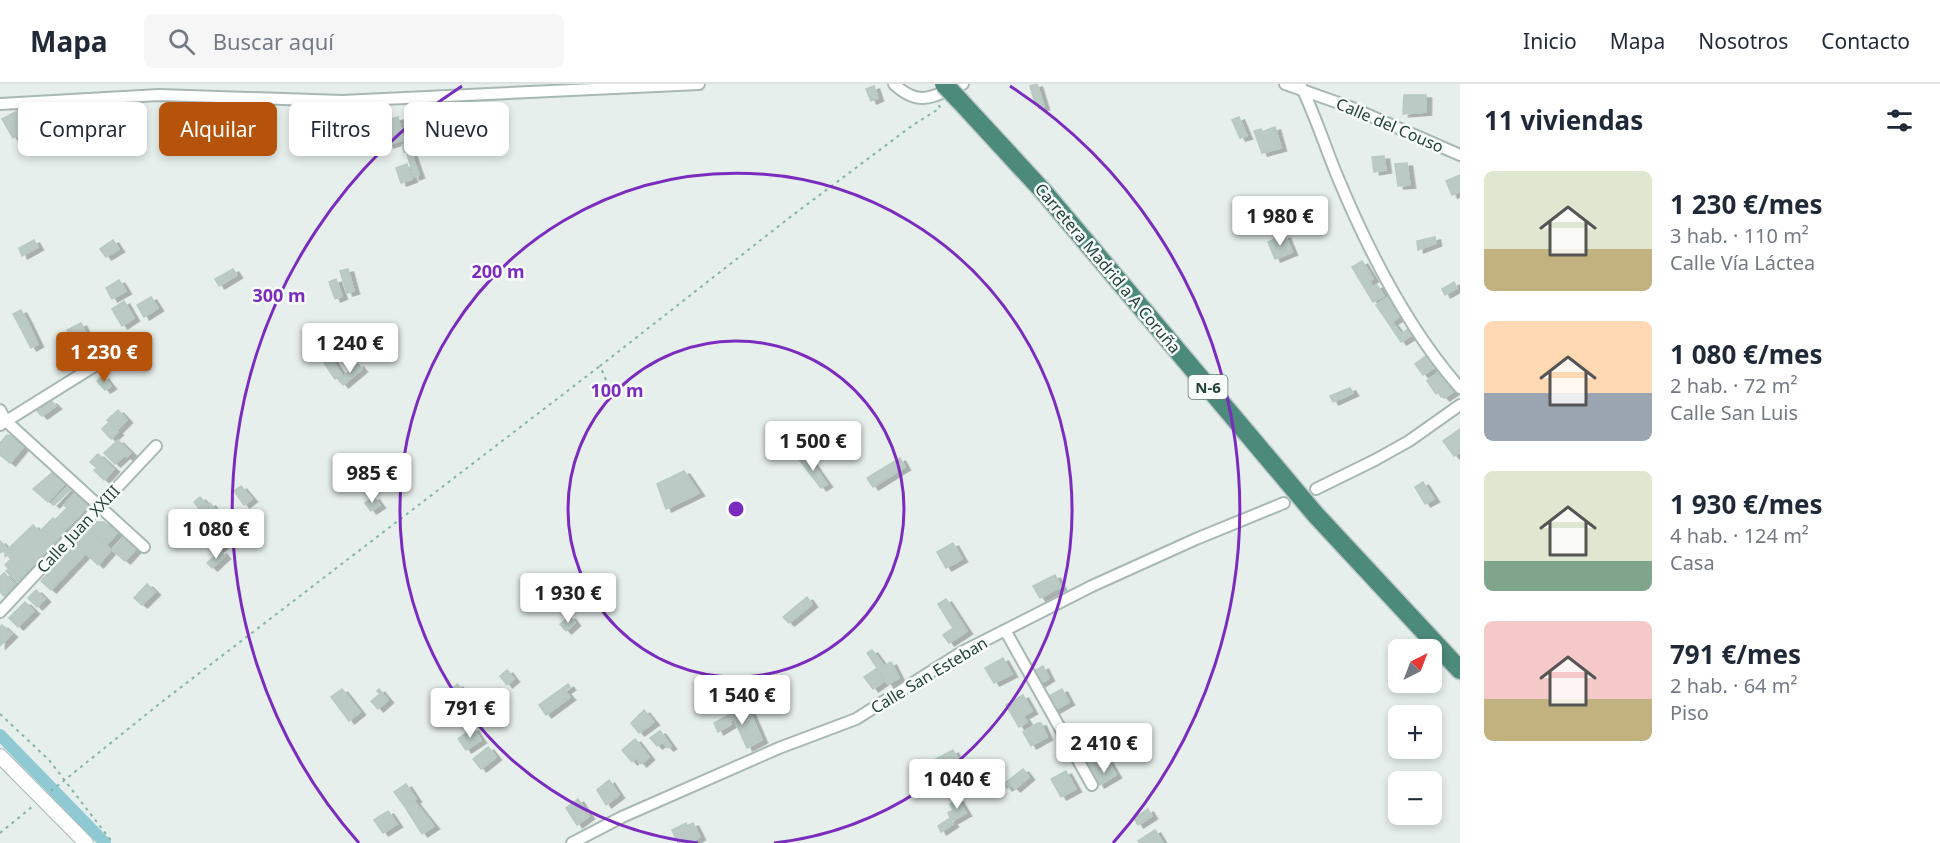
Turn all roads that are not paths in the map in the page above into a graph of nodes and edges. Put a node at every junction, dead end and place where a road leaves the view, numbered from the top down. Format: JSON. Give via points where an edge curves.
{"nodes":[{"id":1,"x":699,"y":84,"type":"edge"},
{"id":2,"x":894,"y":84,"type":"edge"},
{"id":3,"x":1285,"y":84,"type":"edge"},
{"id":4,"x":1302,"y":87,"type":"edge"},
{"id":5,"x":530,"y":88,"type":"edge"},
{"id":6,"x":939,"y":92,"type":"edge"},
{"id":7,"x":962,"y":92,"type":"edge"},
{"id":8,"x":0,"y":104,"type":"edge"},
{"id":9,"x":1460,"y":155,"type":"edge"},
{"id":10,"x":117,"y":352,"type":"dead end"},
{"id":11,"x":1460,"y":388,"type":"edge"},
{"id":12,"x":1460,"y":405,"type":"edge"},
{"id":13,"x":0,"y":410,"type":"edge"},
{"id":14,"x":3,"y":423,"type":"edge"},
{"id":15,"x":156,"y":446,"type":"dead end"},
{"id":16,"x":1316,"y":489,"type":"dead end"},
{"id":17,"x":1284,"y":503,"type":"dead end"},
{"id":18,"x":100,"y":506,"type":"junction"},
{"id":19,"x":144,"y":548,"type":"dead end"},
{"id":20,"x":1,"y":609,"type":"edge"},
{"id":21,"x":1005,"y":630,"type":"junction"},
{"id":22,"x":1460,"y":670,"type":"edge"},
{"id":23,"x":0,"y":756,"type":"edge"},
{"id":24,"x":1092,"y":786,"type":"dead end"},
{"id":25,"x":86,"y":843,"type":"edge"},
{"id":26,"x":572,"y":843,"type":"edge"}],
"edges":[{"from":1,"to":5,"type":"street"},
{"from":2,"to":6,"type":"street","via":[[903,94],[917,98]]},
{"from":3,"to":4,"type":"street","name":"Calle del Couso"},
{"from":4,"to":9,"type":"street","name":"Calle del Couso"},
{"from":4,"to":11,"type":"street","via":[[1382,271],[1438,362]]},
{"from":5,"to":8,"type":"street","via":[[342,102],[159,95]]},
{"from":6,"to":7,"type":"highway","name":"Carretera Madrid a A Coruña","number":"N-6","bridge":true},
{"from":7,"to":22,"type":"highway","name":"Carretera Madrid a A Coruña","number":"N-6","via":[[1315,514]]},
{"from":10,"to":14,"type":"street"},
{"from":12,"to":16,"type":"street","via":[[1408,441]]},
{"from":13,"to":14,"type":"street"},
{"from":14,"to":18,"type":"street"},
{"from":15,"to":18,"type":"street","name":"Calle Juan XXIII"},
{"from":17,"to":21,"type":"street","name":"Calle San Esteban","via":[[1196,538]]},
{"from":18,"to":19,"type":"street"},
{"from":18,"to":20,"type":"street","name":"Calle Juan XXIII"},
{"from":21,"to":24,"type":"street"},
{"from":21,"to":26,"type":"street","name":"Calle San Esteban","via":[[962,652],[856,719],[778,748]]},
{"from":23,"to":25,"type":"street"}]}
